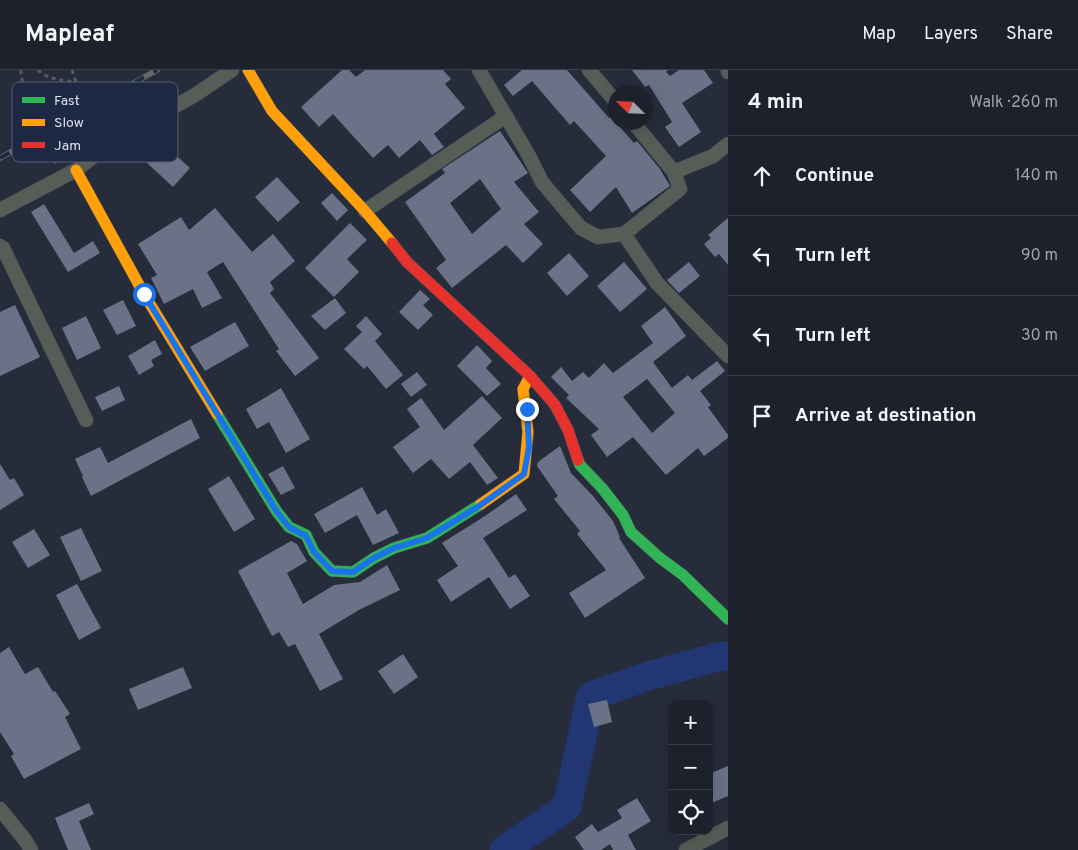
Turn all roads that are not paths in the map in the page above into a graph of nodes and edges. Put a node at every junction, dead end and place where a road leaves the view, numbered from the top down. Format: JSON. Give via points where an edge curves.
{"nodes":[{"id":1,"x":232,"y":70,"type":"edge"},
{"id":2,"x":248,"y":70,"type":"edge"},
{"id":3,"x":479,"y":70,"type":"edge"},
{"id":4,"x":589,"y":70,"type":"edge"},
{"id":5,"x":608,"y":93,"type":"edge"},
{"id":6,"x":178,"y":105,"type":"edge"},
{"id":7,"x":506,"y":116,"type":"junction"},
{"id":8,"x":640,"y":130,"type":"edge"},
{"id":9,"x":728,"y":144,"type":"edge"},
{"id":10,"x":86,"y":162,"type":"edge"},
{"id":11,"x":76,"y":170,"type":"junction"},
{"id":12,"x":674,"y":172,"type":"junction"},
{"id":13,"x":0,"y":210,"type":"edge"},
{"id":14,"x":365,"y":211,"type":"junction"},
{"id":15,"x":624,"y":234,"type":"junction"},
{"id":16,"x":0,"y":246,"type":"edge"},
{"id":17,"x":728,"y":356,"type":"edge"},
{"id":18,"x":530,"y":376,"type":"junction"},
{"id":19,"x":86,"y":420,"type":"dead end"},
{"id":20,"x":728,"y":619,"type":"edge"},
{"id":21,"x":0,"y":809,"type":"edge"},
{"id":22,"x":728,"y":828,"type":"edge"},
{"id":23,"x":31,"y":850,"type":"edge"},
{"id":24,"x":686,"y":850,"type":"edge"}],
"edges":[{"from":1,"to":6,"type":"street"},
{"from":2,"to":14,"type":"street","via":[[272,111]]},
{"from":3,"to":7,"type":"street"},
{"from":4,"to":5,"type":"street"},
{"from":7,"to":14,"type":"street"},
{"from":7,"to":15,"type":"street","via":[[542,182],[581,228],[598,237]]},
{"from":8,"to":12,"type":"street"},
{"from":9,"to":12,"type":"street","via":[[713,156]]},
{"from":10,"to":11,"type":"street"},
{"from":11,"to":13,"type":"street"},
{"from":11,"to":18,"type":"street","via":[[144,294],[277,512],[289,527],[306,536],[314,552],[332,571],[353,572],[394,548],[427,538],[524,474],[529,447],[523,389]]},
{"from":12,"to":15,"type":"street","via":[[680,189]]},
{"from":14,"to":18,"type":"street","via":[[407,262]]},
{"from":15,"to":17,"type":"street","via":[[657,283]]},
{"from":16,"to":19,"type":"street"},
{"from":18,"to":20,"type":"street","via":[[555,405],[580,465],[623,515],[631,532],[684,575]]},
{"from":21,"to":23,"type":"street"},
{"from":22,"to":24,"type":"street"}]}
